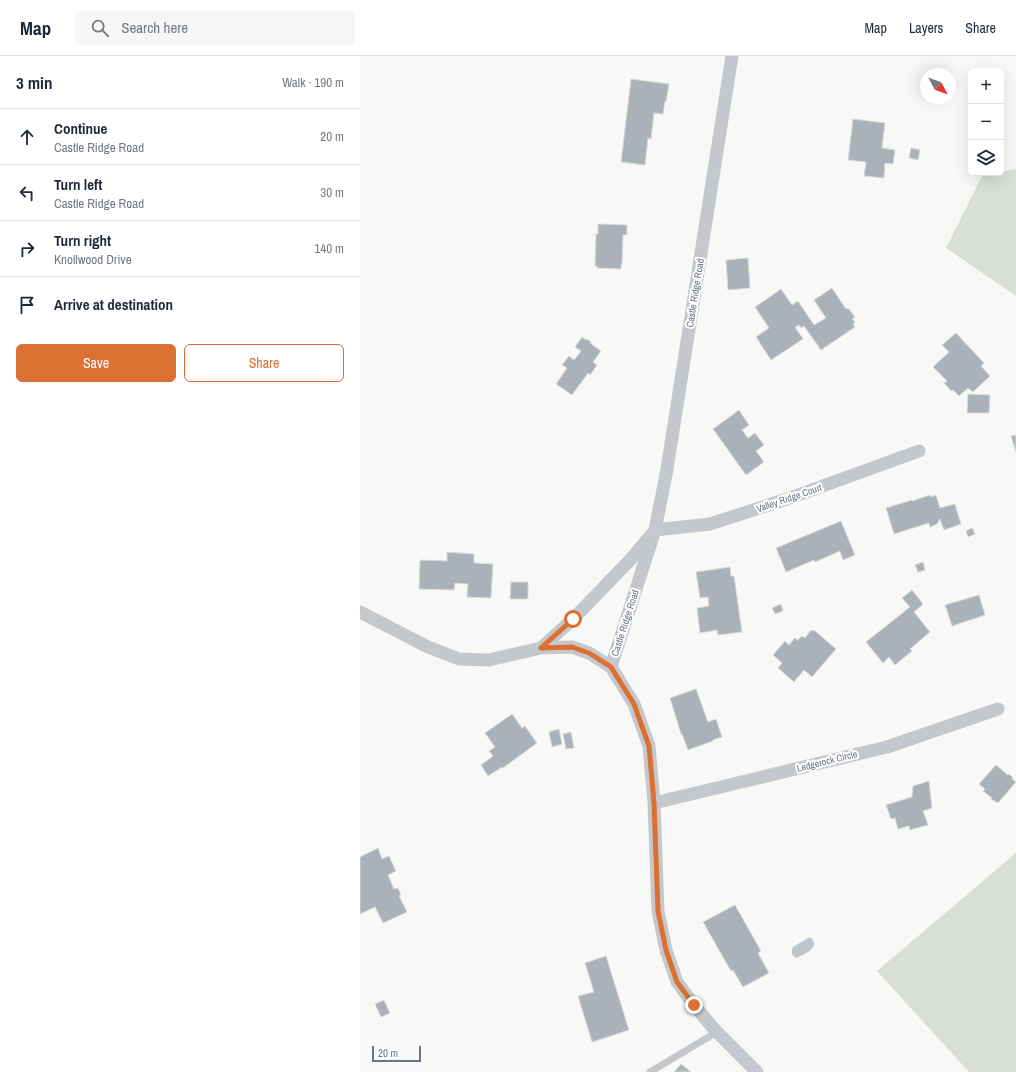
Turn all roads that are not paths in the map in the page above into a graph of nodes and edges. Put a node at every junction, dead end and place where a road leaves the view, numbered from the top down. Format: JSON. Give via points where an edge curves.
{"nodes":[{"id":1,"x":732,"y":56,"type":"edge"},
{"id":2,"x":918,"y":451,"type":"dead end"},
{"id":3,"x":655,"y":530,"type":"junction"},
{"id":4,"x":360,"y":612,"type":"edge"},
{"id":5,"x":541,"y":648,"type":"junction"},
{"id":6,"x":611,"y":667,"type":"junction"},
{"id":7,"x":998,"y":709,"type":"dead end"},
{"id":8,"x":654,"y":803,"type":"junction"},
{"id":9,"x":717,"y":1032,"type":"junction"},
{"id":10,"x":650,"y":1072,"type":"edge"},
{"id":11,"x":757,"y":1072,"type":"edge"}],
"edges":[{"from":1,"to":3,"type":"street","name":"Castle Ridge Road","via":[[668,469]]},
{"from":2,"to":3,"type":"street","name":"Valley Ridge Court","via":[[710,524]]},
{"from":3,"to":5,"type":"street","name":"Castle Ridge Road","via":[[631,559]]},
{"from":3,"to":6,"type":"street","name":"Castle Ridge Road"},
{"from":4,"to":5,"type":"street","name":"Castle Ridge Road","via":[[428,647],[459,659],[489,660]]},
{"from":5,"to":6,"type":"street","name":"Castle Ridge Road","via":[[572,647],[589,653]]},
{"from":6,"to":8,"type":"street","via":[[634,704],[649,746]]},
{"from":7,"to":8,"type":"street","name":"Ledgerock Circle","via":[[887,747]]},
{"from":8,"to":9,"type":"street","via":[[658,911],[666,950],[677,982]]},
{"from":9,"to":10,"type":"lane"},
{"from":9,"to":11,"type":"street"}]}
